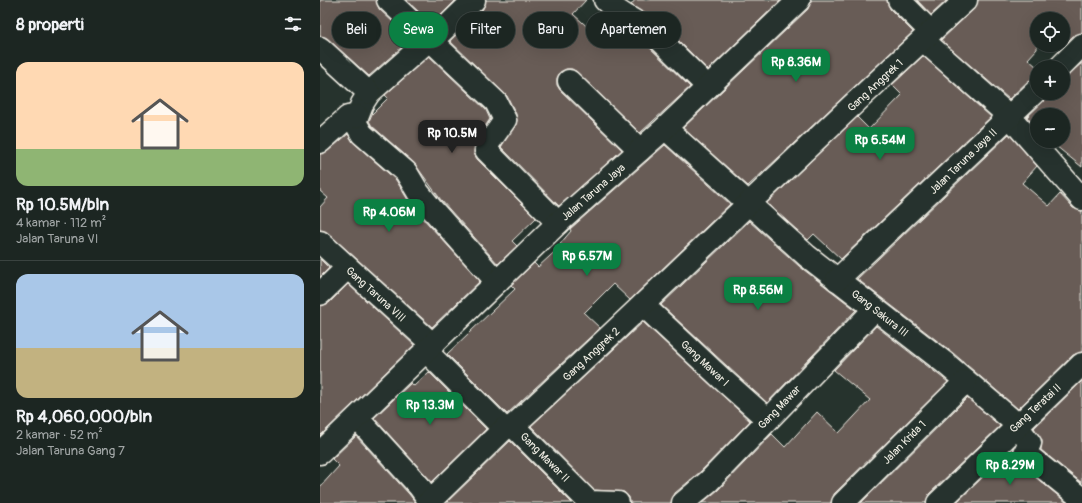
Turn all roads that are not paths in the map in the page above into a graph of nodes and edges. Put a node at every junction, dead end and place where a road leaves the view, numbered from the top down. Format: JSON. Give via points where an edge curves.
{"nodes":[{"id":1,"x":388,"y":0,"type":"edge"},
{"id":2,"x":474,"y":0,"type":"edge"},
{"id":3,"x":605,"y":0,"type":"edge"},
{"id":4,"x":899,"y":0,"type":"edge"},
{"id":5,"x":966,"y":0,"type":"edge"},
{"id":6,"x":795,"y":1,"type":"edge"},
{"id":7,"x":401,"y":12,"type":"edge"},
{"id":8,"x":448,"y":25,"type":"edge"},
{"id":9,"x":927,"y":36,"type":"junction"},
{"id":10,"x":1082,"y":45,"type":"edge"},
{"id":11,"x":320,"y":48,"type":"edge"},
{"id":12,"x":420,"y":48,"type":"edge"},
{"id":13,"x":439,"y":48,"type":"edge"},
{"id":14,"x":1067,"y":60,"type":"edge"},
{"id":15,"x":569,"y":81,"type":"dead end"},
{"id":16,"x":708,"y":87,"type":"junction"},
{"id":17,"x":369,"y":93,"type":"junction"},
{"id":18,"x":1030,"y":97,"type":"edge"},
{"id":19,"x":357,"y":116,"type":"junction"},
{"id":20,"x":1010,"y":117,"type":"junction"},
{"id":21,"x":665,"y":128,"type":"junction"},
{"id":22,"x":320,"y":142,"type":"edge"},
{"id":23,"x":640,"y":150,"type":"junction"},
{"id":24,"x":1082,"y":199,"type":"edge"},
{"id":25,"x":748,"y":203,"type":"junction"},
{"id":26,"x":558,"y":223,"type":"junction"},
{"id":27,"x":320,"y":242,"type":"edge"},
{"id":28,"x":347,"y":268,"type":"junction"},
{"id":29,"x":837,"y":280,"type":"junction"},
{"id":30,"x":497,"y":282,"type":"junction"},
{"id":31,"x":320,"y":294,"type":"edge"},
{"id":32,"x":643,"y":305,"type":"junction"},
{"id":33,"x":875,"y":309,"type":"junction"},
{"id":34,"x":431,"y":353,"type":"junction"},
{"id":35,"x":1082,"y":364,"type":"edge"},
{"id":36,"x":966,"y":381,"type":"junction"},
{"id":37,"x":767,"y":419,"type":"junction"},
{"id":38,"x":361,"y":423,"type":"junction"},
{"id":39,"x":1017,"y":425,"type":"junction"},
{"id":40,"x":509,"y":428,"type":"junction"},
{"id":41,"x":320,"y":453,"type":"edge"},
{"id":42,"x":1082,"y":499,"type":"edge"},
{"id":43,"x":429,"y":502,"type":"edge"},
{"id":44,"x":618,"y":503,"type":"edge"},
{"id":45,"x":682,"y":503,"type":"edge"},
{"id":46,"x":843,"y":503,"type":"edge"},
{"id":47,"x":938,"y":503,"type":"edge"}],
"edges":[{"from":1,"to":7,"type":"street"},
{"from":2,"to":8,"type":"street"},
{"from":3,"to":16,"type":"street","via":[[622,16],[654,34]]},
{"from":4,"to":9,"type":"street"},
{"from":5,"to":9,"type":"street","name":"Gang Anggrek 1"},
{"from":6,"to":16,"type":"street","name":"Jalan Taruna Jaya"},
{"from":9,"to":20,"type":"street"},
{"from":9,"to":25,"type":"street","name":"Gang Anggrek 1"},
{"from":10,"to":14,"type":"street"},
{"from":11,"to":17,"type":"street"},
{"from":12,"to":17,"type":"street"},
{"from":13,"to":26,"type":"street","via":[[496,102],[505,120],[486,150]]},
{"from":15,"to":23,"type":"street"},
{"from":16,"to":21,"type":"street","name":"Jalan Taruna Jaya"},
{"from":17,"to":19,"type":"street"},
{"from":18,"to":20,"type":"street","name":"Jalan Taruna Jaya II"},
{"from":19,"to":22,"type":"street","via":[[348,117]]},
{"from":19,"to":30,"type":"street","via":[[355,122],[362,134],[406,172],[431,208]]},
{"from":20,"to":24,"type":"street"},
{"from":20,"to":29,"type":"street","name":"Jalan Taruna Jaya II","via":[[969,152],[940,183]]},
{"from":21,"to":23,"type":"street","name":"Jalan Taruna Jaya"},
{"from":21,"to":25,"type":"street","name":"Gang Sakura III"},
{"from":23,"to":26,"type":"street","name":"Jalan Taruna Jaya"},
{"from":25,"to":29,"type":"street","name":"Gang Sakura III"},
{"from":25,"to":32,"type":"street","name":"Gang Anggrek 2"},
{"from":26,"to":30,"type":"street","name":"Jalan Taruna Jaya"},
{"from":27,"to":28,"type":"street","name":"Gang Taruna VIII"},
{"from":28,"to":31,"type":"street"},
{"from":28,"to":34,"type":"street","name":"Gang Taruna VIII"},
{"from":29,"to":33,"type":"street","name":"Gang Sakura III"},
{"from":30,"to":34,"type":"street","name":"Jalan Taruna Jaya"},
{"from":32,"to":37,"type":"street","name":"Gang Mawar I"},
{"from":32,"to":40,"type":"street","name":"Gang Anggrek 2"},
{"from":33,"to":36,"type":"street","name":"Gang Sakura III"},
{"from":33,"to":37,"type":"street","name":"Gang Mawar"},
{"from":34,"to":38,"type":"street","name":"Jalan Taruna Jaya"},
{"from":34,"to":40,"type":"street","name":"Gang Taruna VIII"},
{"from":35,"to":39,"type":"street","name":"Gang Teratai II"},
{"from":36,"to":39,"type":"street","name":"Gang Sakura III"},
{"from":36,"to":46,"type":"street","name":"Jalan Krida 1"},
{"from":37,"to":45,"type":"street","name":"Gang Mawar","via":[[709,481]]},
{"from":38,"to":41,"type":"street","name":"Jalan Taruna Jaya"},
{"from":38,"to":43,"type":"street","via":[[419,486]]},
{"from":39,"to":42,"type":"street","name":"Gang Sakura III","via":[[1030,443],[1025,454]]},
{"from":39,"to":47,"type":"street","name":"Gang Teratai II"},
{"from":40,"to":43,"type":"street","name":"Gang Anggrek 2"},
{"from":40,"to":44,"type":"street","name":"Gang Mawar II","via":[[589,502]]}]}
